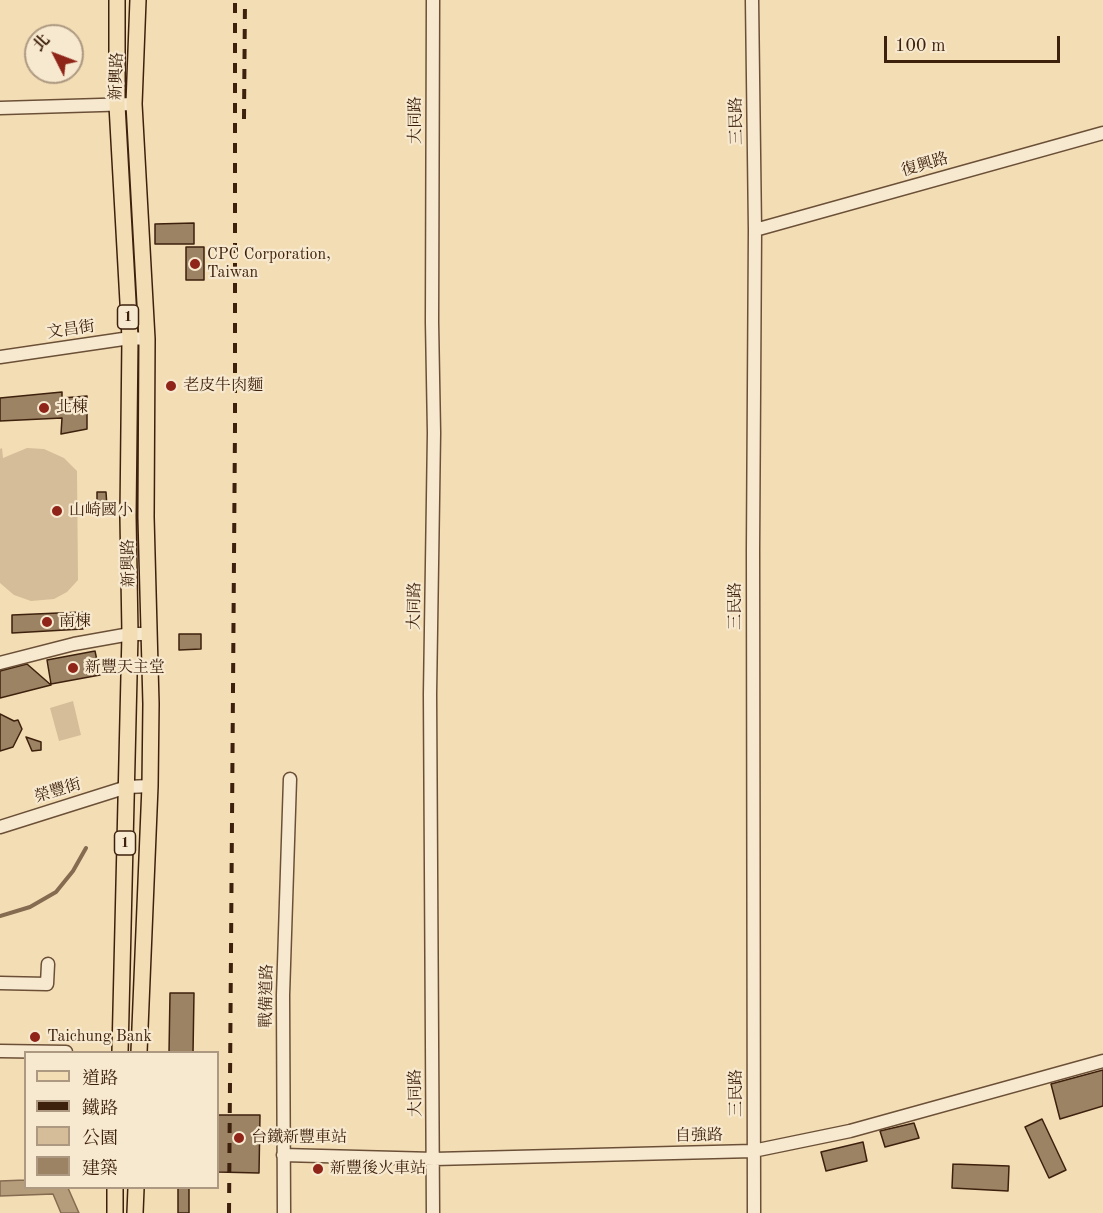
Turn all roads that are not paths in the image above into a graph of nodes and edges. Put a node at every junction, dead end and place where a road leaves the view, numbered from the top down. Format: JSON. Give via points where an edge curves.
{"nodes":[{"id":1,"x":117,"y":0,"type":"edge"},
{"id":2,"x":138,"y":0,"type":"edge"},
{"id":3,"x":434,"y":0,"type":"edge"},
{"id":4,"x":752,"y":0,"type":"edge"},
{"id":5,"x":134,"y":104,"type":"junction"},
{"id":6,"x":117,"y":105,"type":"junction"},
{"id":7,"x":0,"y":108,"type":"edge"},
{"id":8,"x":1103,"y":133,"type":"edge"},
{"id":9,"x":755,"y":230,"type":"junction"},
{"id":10,"x":130,"y":338,"type":"junction"},
{"id":11,"x":147,"y":339,"type":"junction"},
{"id":12,"x":0,"y":357,"type":"edge"},
{"id":13,"x":130,"y":633,"type":"junction"},
{"id":14,"x":149,"y":634,"type":"junction"},
{"id":15,"x":0,"y":663,"type":"edge"},
{"id":16,"x":290,"y":779,"type":"dead end"},
{"id":17,"x":150,"y":786,"type":"junction"},
{"id":18,"x":127,"y":787,"type":"junction"},
{"id":19,"x":0,"y":827,"type":"edge"},
{"id":20,"x":48,"y":964,"type":"dead end"},
{"id":21,"x":0,"y":983,"type":"edge"},
{"id":22,"x":0,"y":1051,"type":"edge"},
{"id":23,"x":120,"y":1051,"type":"edge"},
{"id":24,"x":139,"y":1051,"type":"edge"},
{"id":25,"x":24,"y":1052,"type":"edge"},
{"id":26,"x":1103,"y":1061,"type":"edge"},
{"id":27,"x":753,"y":1151,"type":"junction"},
{"id":28,"x":283,"y":1155,"type":"junction"},
{"id":29,"x":434,"y":1159,"type":"junction"},
{"id":30,"x":115,"y":1189,"type":"edge"},
{"id":31,"x":135,"y":1189,"type":"edge"},
{"id":32,"x":115,"y":1213,"type":"edge"},
{"id":33,"x":135,"y":1213,"type":"edge"},
{"id":34,"x":284,"y":1213,"type":"edge"},
{"id":35,"x":433,"y":1213,"type":"edge"},
{"id":36,"x":754,"y":1213,"type":"edge"}],
"edges":[{"from":1,"to":6,"type":"main road","name":"新興路","number":"1"},
{"from":2,"to":5,"type":"main road","name":"新興路","number":"1"},
{"from":3,"to":29,"type":"street","name":"大同路","via":[[430,694]]},
{"from":4,"to":9,"type":"street","name":"三民路"},
{"from":5,"to":6,"type":"street"},
{"from":5,"to":11,"type":"main road","name":"新興路","number":"1"},
{"from":6,"to":7,"type":"street"},
{"from":6,"to":10,"type":"main road","name":"新興路","number":"1"},
{"from":8,"to":9,"type":"street","name":"復興路"},
{"from":9,"to":27,"type":"street","name":"三民路"},
{"from":10,"to":11,"type":"street","name":"文昌街"},
{"from":10,"to":12,"type":"street","name":"文昌街"},
{"from":10,"to":13,"type":"main road","name":"新興路","number":"1"},
{"from":11,"to":14,"type":"main road","name":"新興路","number":"1"},
{"from":13,"to":14,"type":"street"},
{"from":13,"to":15,"type":"street"},
{"from":13,"to":18,"type":"main road","name":"新興路","number":"1"},
{"from":14,"to":17,"type":"main road","name":"新興路","number":"1"},
{"from":16,"to":28,"type":"street","name":"戰備道路"},
{"from":17,"to":18,"type":"street","name":"榮豐街"},
{"from":17,"to":24,"type":"main road","name":"新興路","number":"1"},
{"from":18,"to":19,"type":"street","name":"榮豐街"},
{"from":18,"to":23,"type":"main road","name":"新興路","number":"1"},
{"from":20,"to":21,"type":"street","via":[[47,984]]},
{"from":22,"to":25,"type":"street"},
{"from":26,"to":27,"type":"street","name":"自強路","via":[[850,1131]]},
{"from":27,"to":29,"type":"street","name":"自強路"},
{"from":27,"to":36,"type":"street","name":"三民路"},
{"from":28,"to":29,"type":"street","name":"自強路"},
{"from":28,"to":34,"type":"street","name":"戰備道路"},
{"from":29,"to":35,"type":"street","name":"大同路"},
{"from":30,"to":32,"type":"main road"},
{"from":31,"to":33,"type":"main road"}]}
